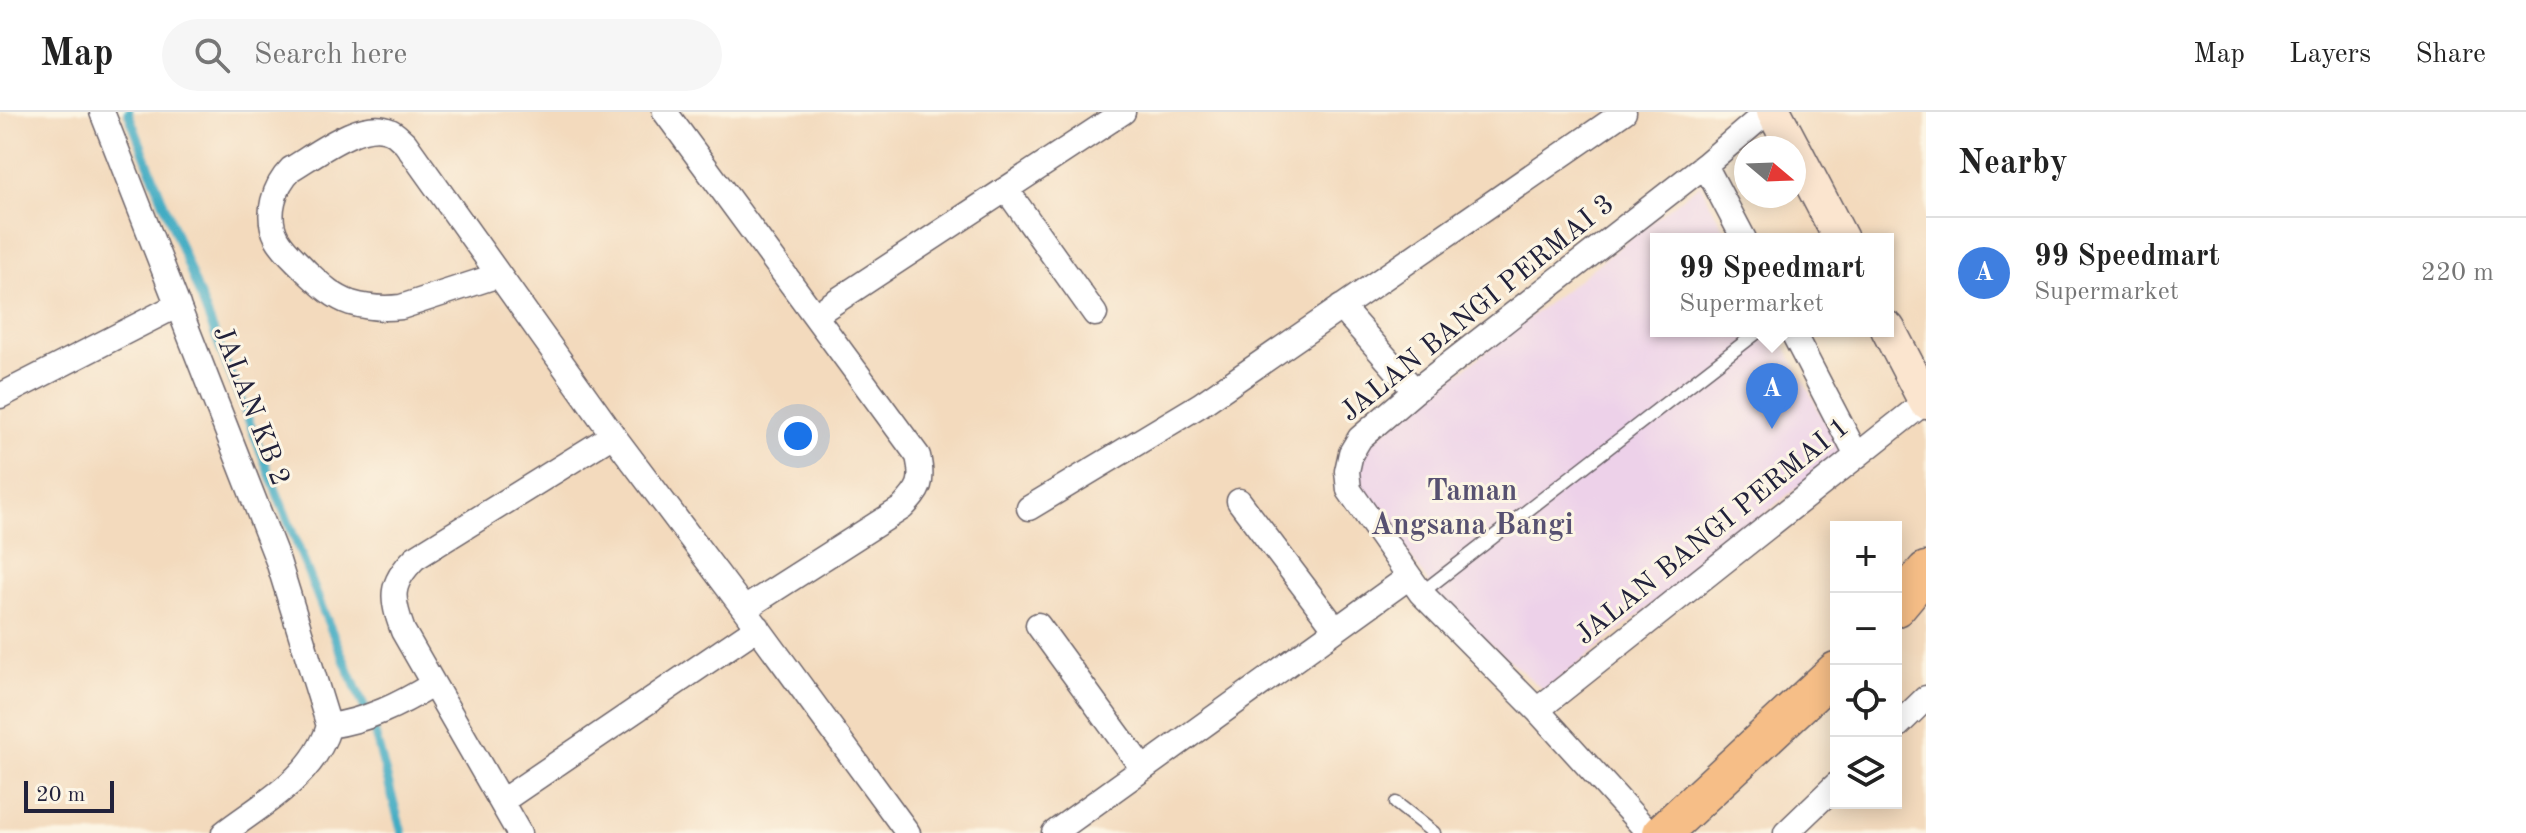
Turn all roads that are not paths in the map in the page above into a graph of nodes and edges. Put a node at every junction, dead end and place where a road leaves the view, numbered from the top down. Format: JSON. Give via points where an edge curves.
{"nodes":[{"id":1,"x":102,"y":112,"type":"edge"},
{"id":2,"x":665,"y":112,"type":"edge"},
{"id":3,"x":1123,"y":112,"type":"edge"},
{"id":4,"x":1624,"y":112,"type":"edge"},
{"id":5,"x":1767,"y":112,"type":"edge"},
{"id":6,"x":1774,"y":112,"type":"edge"},
{"id":7,"x":1787,"y":136,"type":"edge"},
{"id":8,"x":1705,"y":165,"type":"junction"},
{"id":9,"x":1806,"y":172,"type":"edge"},
{"id":10,"x":1006,"y":189,"type":"junction"},
{"id":11,"x":1741,"y":233,"type":"edge"},
{"id":12,"x":1838,"y":233,"type":"edge"},
{"id":13,"x":499,"y":275,"type":"junction"},
{"id":14,"x":178,"y":305,"type":"junction"},
{"id":15,"x":1341,"y":307,"type":"junction"},
{"id":16,"x":1095,"y":314,"type":"dead end"},
{"id":17,"x":815,"y":315,"type":"junction"},
{"id":18,"x":1751,"y":337,"type":"edge"},
{"id":19,"x":1795,"y":337,"type":"edge"},
{"id":20,"x":1892,"y":337,"type":"edge"},
{"id":21,"x":1415,"y":391,"type":"junction"},
{"id":22,"x":0,"y":396,"type":"edge"},
{"id":23,"x":1926,"y":401,"type":"edge"},
{"id":24,"x":613,"y":435,"type":"junction"},
{"id":25,"x":1857,"y":456,"type":"junction"},
{"id":26,"x":1239,"y":501,"type":"dead end"},
{"id":27,"x":1029,"y":508,"type":"dead end"},
{"id":28,"x":1415,"y":585,"type":"junction"},
{"id":29,"x":751,"y":618,"type":"junction"},
{"id":30,"x":1038,"y":625,"type":"dead end"},
{"id":31,"x":1335,"y":628,"type":"junction"},
{"id":32,"x":1830,"y":677,"type":"edge"},
{"id":33,"x":432,"y":685,"type":"junction"},
{"id":34,"x":1926,"y":698,"type":"edge"},
{"id":35,"x":1537,"y":710,"type":"junction"},
{"id":36,"x":1902,"y":721,"type":"edge"},
{"id":37,"x":329,"y":726,"type":"junction"},
{"id":38,"x":1143,"y":769,"type":"junction"},
{"id":39,"x":1830,"y":791,"type":"edge"},
{"id":40,"x":502,"y":801,"type":"junction"},
{"id":41,"x":1396,"y":803,"type":"dead end"},
{"id":42,"x":224,"y":833,"type":"edge"},
{"id":43,"x":519,"y":833,"type":"edge"},
{"id":44,"x":908,"y":833,"type":"edge"},
{"id":45,"x":1054,"y":833,"type":"edge"},
{"id":46,"x":1434,"y":833,"type":"edge"},
{"id":47,"x":1649,"y":833,"type":"edge"},
{"id":48,"x":1662,"y":833,"type":"edge"},
{"id":49,"x":1786,"y":833,"type":"edge"}],
"edges":[{"from":1,"to":14,"type":"street","name":"JALAN KB 2"},
{"from":2,"to":17,"type":"street"},
{"from":3,"to":10,"type":"street"},
{"from":4,"to":15,"type":"street"},
{"from":5,"to":8,"type":"street","name":"JALAN BANGI PERMAI 3"},
{"from":6,"to":7,"type":"street"},
{"from":8,"to":11,"type":"street"},
{"from":8,"to":21,"type":"street","name":"JALAN BANGI PERMAI 3"},
{"from":9,"to":12,"type":"street"},
{"from":10,"to":16,"type":"street"},
{"from":10,"to":17,"type":"street"},
{"from":13,"to":13,"type":"street","via":[[401,307],[350,303],[323,288],[277,237],[275,192],[291,169],[357,130],[391,131]]},
{"from":13,"to":24,"type":"street"},
{"from":14,"to":22,"type":"street"},
{"from":14,"to":37,"type":"street","name":"JALAN KB 2","via":[[278,561]]},
{"from":15,"to":21,"type":"street"},
{"from":15,"to":27,"type":"street","via":[[1200,405]]},
{"from":17,"to":29,"type":"street","via":[[918,456],[922,475],[917,492],[902,508]]},
{"from":18,"to":28,"type":"lane"},
{"from":19,"to":25,"type":"street"},
{"from":20,"to":23,"type":"street"},
{"from":21,"to":28,"type":"street","name":"JALAN BANGI PERMAI 3","via":[[1360,438],[1347,471],[1349,490]]},
{"from":23,"to":25,"type":"street","name":"JALAN BANGI PERMAI 1"},
{"from":24,"to":29,"type":"street"},
{"from":24,"to":33,"type":"street","via":[[402,571],[393,589],[395,608]]},
{"from":25,"to":35,"type":"street","name":"JALAN BANGI PERMAI 1"},
{"from":26,"to":31,"type":"street"},
{"from":28,"to":31,"type":"street"},
{"from":28,"to":35,"type":"street","name":"JALAN BANGI PERMAI 3"},
{"from":29,"to":40,"type":"street"},
{"from":29,"to":44,"type":"street"},
{"from":30,"to":38,"type":"street"},
{"from":31,"to":38,"type":"street"},
{"from":32,"to":48,"type":"main road"},
{"from":33,"to":37,"type":"street","via":[[397,707]]},
{"from":33,"to":40,"type":"street"},
{"from":34,"to":36,"type":"street"},
{"from":35,"to":47,"type":"street","name":"JALAN BANGI PERMAI 3"},
{"from":37,"to":42,"type":"street","via":[[310,765]]},
{"from":38,"to":45,"type":"street"},
{"from":39,"to":49,"type":"street"},
{"from":40,"to":43,"type":"street"},
{"from":41,"to":46,"type":"lane"}]}
